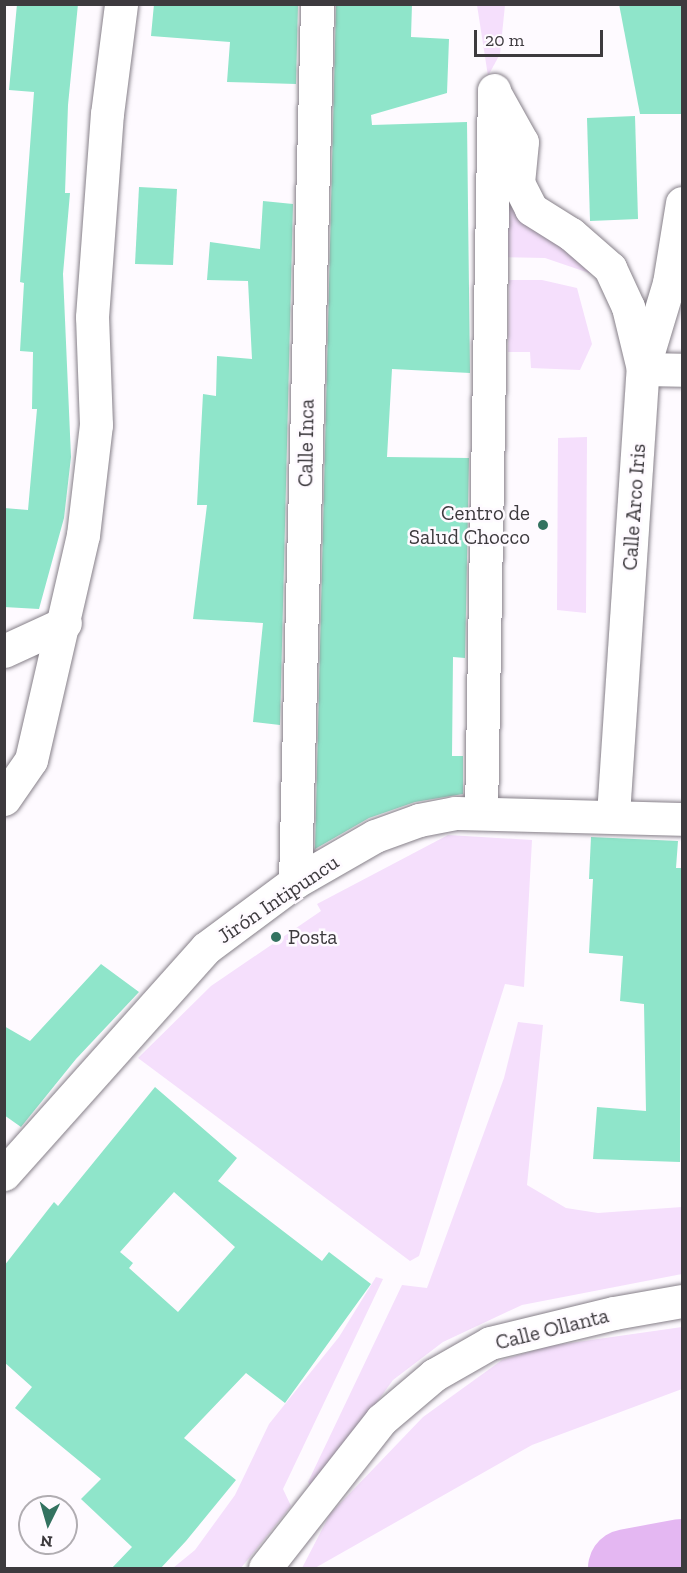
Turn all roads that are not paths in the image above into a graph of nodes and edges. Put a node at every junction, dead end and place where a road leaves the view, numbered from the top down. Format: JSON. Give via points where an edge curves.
{"nodes":[{"id":1,"x":121,"y":4,"type":"edge"},
{"id":2,"x":317,"y":4,"type":"edge"},
{"id":3,"x":682,"y":203,"type":"edge"},
{"id":4,"x":643,"y":369,"type":"junction"},
{"id":5,"x":682,"y":369,"type":"edge"},
{"id":6,"x":65,"y":623,"type":"junction"},
{"id":7,"x":4,"y":651,"type":"edge"},
{"id":8,"x":4,"y":799,"type":"edge"},
{"id":9,"x":481,"y":813,"type":"junction"},
{"id":10,"x":613,"y":815,"type":"junction"},
{"id":11,"x":682,"y":819,"type":"edge"},
{"id":12,"x":295,"y":882,"type":"junction"},
{"id":13,"x":4,"y":1174,"type":"edge"},
{"id":14,"x":682,"y":1301,"type":"edge"},
{"id":15,"x":265,"y":1569,"type":"edge"}],
"edges":[{"from":1,"to":6,"type":"street","via":[[107,114],[92,317],[96,425],[83,536]]},
{"from":2,"to":12,"type":"street","name":"Calle Inca"},
{"from":3,"to":4,"type":"street","name":"Calle Arco Iris","via":[[669,283]]},
{"from":4,"to":5,"type":"street"},
{"from":4,"to":9,"type":"street","via":[[628,307],[610,268],[571,234],[531,209],[518,183],[522,142],[494,90]]},
{"from":4,"to":10,"type":"street","name":"Calle Arco Iris"},
{"from":6,"to":7,"type":"street"},
{"from":6,"to":8,"type":"street","via":[[31,760]]},
{"from":9,"to":10,"type":"street","name":"Jirón Intipuncu"},
{"from":9,"to":12,"type":"street","name":"Jirón Intipuncu","via":[[419,820],[386,832]]},
{"from":10,"to":11,"type":"street","name":"Jirón Intipuncu"},
{"from":12,"to":13,"type":"street","name":"Jirón Intipuncu","via":[[206,948]]},
{"from":14,"to":15,"type":"street","name":"Calle Ollanta","via":[[490,1343],[434,1375],[381,1420]]}]}
